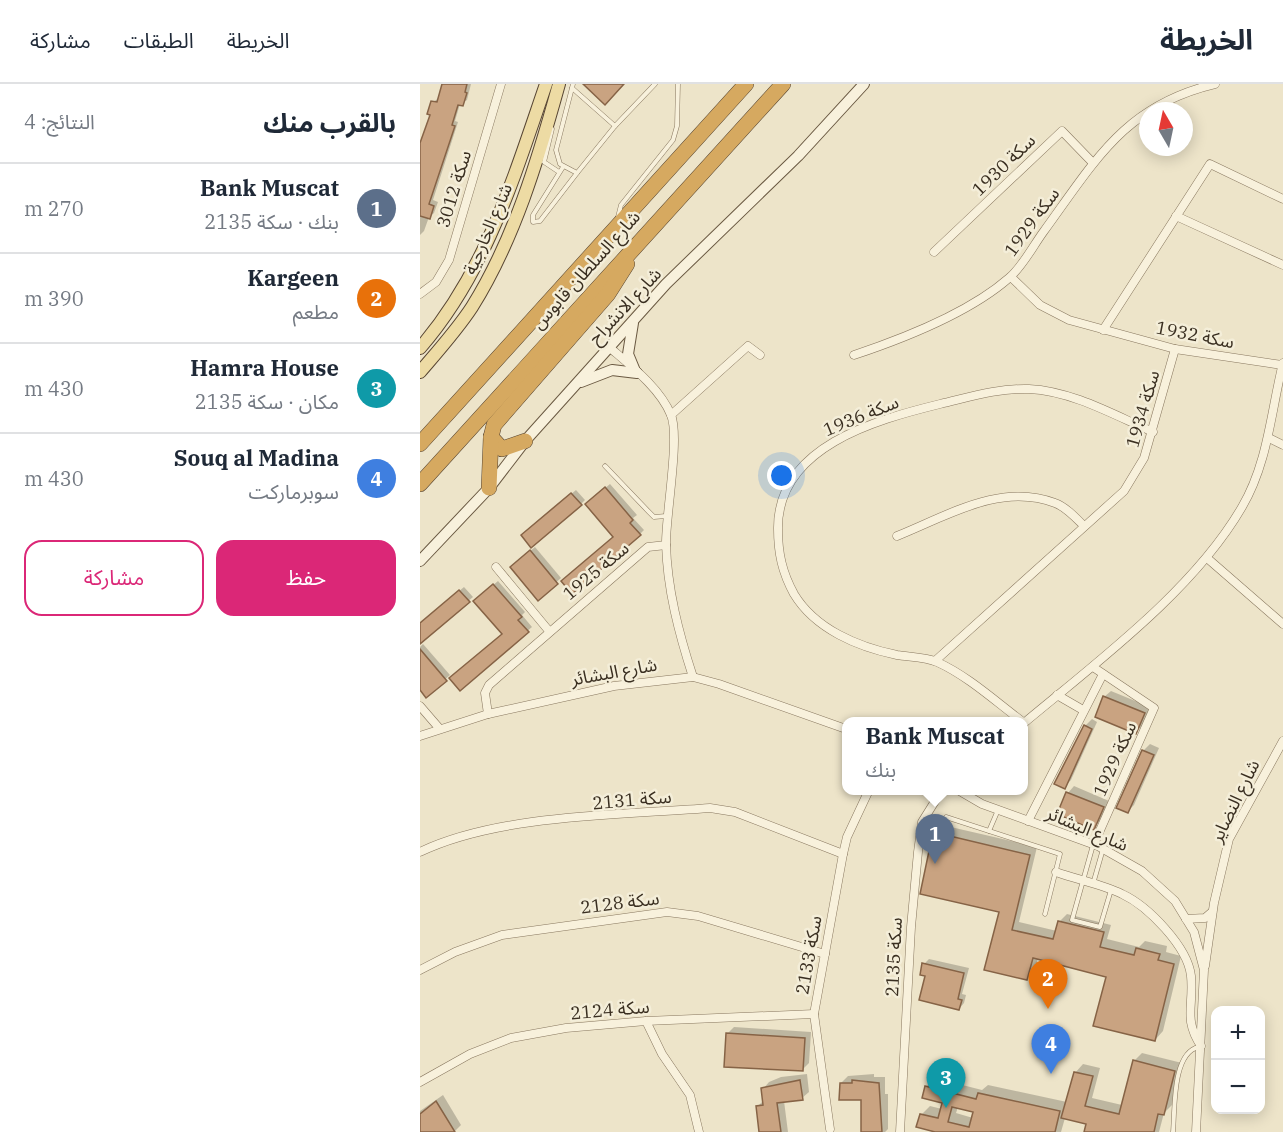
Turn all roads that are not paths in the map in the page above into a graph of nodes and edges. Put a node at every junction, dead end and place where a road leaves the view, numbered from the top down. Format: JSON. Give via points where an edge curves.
{"nodes":[{"id":1,"x":501,"y":84,"type":"edge"},
{"id":2,"x":546,"y":84,"type":"edge"},
{"id":3,"x":559,"y":84,"type":"edge"},
{"id":4,"x":655,"y":84,"type":"edge"},
{"id":5,"x":678,"y":84,"type":"edge"},
{"id":6,"x":746,"y":84,"type":"edge"},
{"id":7,"x":783,"y":84,"type":"edge"},
{"id":8,"x":864,"y":84,"type":"edge"},
{"id":9,"x":1215,"y":84,"type":"edge"},
{"id":10,"x":573,"y":86,"type":"edge"},
{"id":11,"x":1188,"y":87,"type":"edge"},
{"id":12,"x":615,"y":126,"type":"junction"},
{"id":13,"x":1093,"y":164,"type":"junction"},
{"id":14,"x":563,"y":167,"type":"junction"},
{"id":15,"x":559,"y":172,"type":"junction"},
{"id":16,"x":577,"y":173,"type":"junction"},
{"id":17,"x":1283,"y":199,"type":"edge"},
{"id":18,"x":1176,"y":216,"type":"junction"},
{"id":19,"x":650,"y":229,"type":"junction"},
{"id":20,"x":614,"y":230,"type":"junction"},
{"id":21,"x":934,"y":252,"type":"dead end"},
{"id":22,"x":1283,"y":265,"type":"edge"},
{"id":23,"x":1011,"y":277,"type":"junction"},
{"id":24,"x":420,"y":294,"type":"edge"},
{"id":25,"x":633,"y":321,"type":"junction"},
{"id":26,"x":1103,"y":330,"type":"junction"},
{"id":27,"x":423,"y":344,"type":"edge"},
{"id":28,"x":609,"y":347,"type":"junction"},
{"id":29,"x":1175,"y":349,"type":"junction"},
{"id":30,"x":760,"y":355,"type":"dead end"},
{"id":31,"x":854,"y":355,"type":"dead end"},
{"id":32,"x":1283,"y":364,"type":"edge"},
{"id":33,"x":420,"y":372,"type":"edge"},
{"id":34,"x":636,"y":372,"type":"junction"},
{"id":35,"x":576,"y":384,"type":"junction"},
{"id":36,"x":671,"y":415,"type":"junction"},
{"id":37,"x":1153,"y":432,"type":"junction"},
{"id":38,"x":490,"y":436,"type":"junction"},
{"id":39,"x":1269,"y":438,"type":"junction"},
{"id":40,"x":525,"y":441,"type":"junction"},
{"id":41,"x":420,"y":444,"type":"edge"},
{"id":42,"x":1283,"y":445,"type":"edge"},
{"id":43,"x":605,"y":466,"type":"dead end"},
{"id":44,"x":420,"y":484,"type":"edge"},
{"id":45,"x":489,"y":488,"type":"junction"},
{"id":46,"x":666,"y":516,"type":"junction"},
{"id":47,"x":1084,"y":526,"type":"junction"},
{"id":48,"x":897,"y":536,"type":"dead end"},
{"id":49,"x":666,"y":545,"type":"junction"},
{"id":50,"x":1207,"y":558,"type":"junction"},
{"id":51,"x":420,"y":561,"type":"edge"},
{"id":52,"x":496,"y":567,"type":"dead end"},
{"id":53,"x":1283,"y":624,"type":"edge"},
{"id":54,"x":549,"y":631,"type":"junction"},
{"id":55,"x":935,"y":661,"type":"junction"},
{"id":56,"x":1093,"y":667,"type":"junction"},
{"id":57,"x":1103,"y":674,"type":"junction"},
{"id":58,"x":693,"y":677,"type":"junction"},
{"id":59,"x":1057,"y":695,"type":"junction"},
{"id":60,"x":420,"y":706,"type":"edge"},
{"id":61,"x":1083,"y":710,"type":"junction"},
{"id":62,"x":488,"y":714,"type":"junction"},
{"id":63,"x":1016,"y":717,"type":"edge"},
{"id":64,"x":1028,"y":718,"type":"edge"},
{"id":65,"x":439,"y":728,"type":"junction"},
{"id":66,"x":842,"y":728,"type":"edge"},
{"id":67,"x":420,"y":736,"type":"edge"},
{"id":68,"x":1282,"y":743,"type":"edge"},
{"id":69,"x":866,"y":795,"type":"edge"},
{"id":70,"x":939,"y":795,"type":"edge"},
{"id":71,"x":968,"y":795,"type":"edge"},
{"id":72,"x":998,"y":810,"type":"junction"},
{"id":73,"x":946,"y":817,"type":"dead end"},
{"id":74,"x":1028,"y":821,"type":"junction"},
{"id":75,"x":989,"y":831,"type":"junction"},
{"id":76,"x":1094,"y":844,"type":"junction"},
{"id":77,"x":1103,"y":849,"type":"junction"},
{"id":78,"x":420,"y":852,"type":"edge"},
{"id":79,"x":843,"y":854,"type":"junction"},
{"id":80,"x":1056,"y":872,"type":"junction"},
{"id":81,"x":1083,"y":882,"type":"junction"},
{"id":82,"x":1093,"y":885,"type":"junction"},
{"id":83,"x":1111,"y":890,"type":"junction"},
{"id":84,"x":1212,"y":912,"type":"junction"},
{"id":85,"x":1045,"y":914,"type":"dead end"},
{"id":86,"x":1186,"y":919,"type":"junction"},
{"id":87,"x":825,"y":954,"type":"junction"},
{"id":88,"x":420,"y":970,"type":"edge"},
{"id":89,"x":1204,"y":970,"type":"junction"},
{"id":90,"x":814,"y":1014,"type":"junction"},
{"id":91,"x":646,"y":1021,"type":"junction"},
{"id":92,"x":1201,"y":1046,"type":"junction"},
{"id":93,"x":420,"y":1082,"type":"edge"},
{"id":94,"x":830,"y":1129,"type":"dead end"},
{"id":95,"x":699,"y":1132,"type":"edge"},
{"id":96,"x":900,"y":1132,"type":"edge"},
{"id":97,"x":1173,"y":1132,"type":"edge"},
{"id":98,"x":1196,"y":1132,"type":"edge"}],
"edges":[{"from":1,"to":24,"type":"street","name":"سكة 3012","via":[[449,260],[436,282]]},
{"from":2,"to":27,"type":"main road","name":"شارع الخارجية","via":[[483,253],[447,314]]},
{"from":3,"to":15,"type":"lane","via":[[560,97],[544,162]]},
{"from":3,"to":33,"type":"main road","name":"شارع الخارجية","via":[[517,215],[492,271],[459,326]]},
{"from":4,"to":12,"type":"lane"},
{"from":5,"to":20,"type":"lane","via":[[673,140],[621,205]]},
{"from":6,"to":20,"type":"highway","name":"شارع السلطان قابوس"},
{"from":7,"to":19,"type":"highway","name":"شارع السلطان قابوس"},
{"from":8,"to":25,"type":"street","name":"شارع الانشراح"},
{"from":9,"to":11,"type":"street","name":"سكة 1929"},
{"from":10,"to":12,"type":"lane"},
{"from":10,"to":14,"type":"lane","via":[[556,150]]},
{"from":11,"to":13,"type":"street","name":"سكة 1929","via":[[1138,116]]},
{"from":12,"to":16,"type":"lane"},
{"from":13,"to":21,"type":"street","name":"سكة 1930","via":[[1062,131]]},
{"from":13,"to":23,"type":"street","name":"سكة 1929"},
{"from":14,"to":15,"type":"lane"},
{"from":14,"to":16,"type":"lane"},
{"from":15,"to":16,"type":"lane","via":[[533,215],[533,222],[540,221]]},
{"from":17,"to":18,"type":"street","via":[[1210,164]]},
{"from":18,"to":22,"type":"street"},
{"from":18,"to":26,"type":"street"},
{"from":19,"to":38,"type":"highway","via":[[608,294],[494,425]]},
{"from":19,"to":44,"type":"highway","name":"شارع السلطان قابوس"},
{"from":20,"to":41,"type":"highway","name":"شارع السلطان قابوس"},
{"from":23,"to":26,"type":"street","name":"سكة 1932","via":[[1040,305],[1069,320]]},
{"from":23,"to":31,"type":"street","name":"سكة 1929","via":[[978,301]]},
{"from":25,"to":28,"type":"street","name":"شارع الانشراح"},
{"from":25,"to":34,"type":"street","via":[[628,354]]},
{"from":26,"to":29,"type":"street","name":"سكة 1932"},
{"from":28,"to":34,"type":"street"},
{"from":28,"to":35,"type":"street","name":"شارع الانشراح"},
{"from":29,"to":32,"type":"street","name":"سكة 1932"},
{"from":29,"to":37,"type":"street","name":"سكة 1934"},
{"from":30,"to":36,"type":"street","via":[[748,346]]},
{"from":32,"to":39,"type":"street"},
{"from":34,"to":35,"type":"street","via":[[612,370]]},
{"from":34,"to":36,"type":"street"},
{"from":35,"to":40,"type":"street","name":"شارع الانشراح"},
{"from":36,"to":46,"type":"street","via":[[673,442]]},
{"from":37,"to":47,"type":"street","name":"سكة 1934","via":[[1144,458],[1124,491]]},
{"from":37,"to":55,"type":"street","name":"سكة 1936","via":[[1064,395],[1030,389],[998,390],[856,430],[821,448],[793,477],[778,510],[778,558],[795,595],[824,627],[851,640],[881,652]]},
{"from":38,"to":40,"type":"highway","via":[[502,448]]},
{"from":38,"to":45,"type":"highway"},
{"from":39,"to":42,"type":"street"},
{"from":39,"to":50,"type":"street","via":[[1243,506]]},
{"from":40,"to":45,"type":"street","name":"شارع الانشراح"},
{"from":43,"to":46,"type":"lane","via":[[654,517]]},
{"from":45,"to":51,"type":"street","name":"شارع الانشراح"},
{"from":46,"to":49,"type":"street"},
{"from":47,"to":48,"type":"street","via":[[1058,503],[1029,496],[996,497]]},
{"from":47,"to":55,"type":"street","name":"سكة 1934"},
{"from":49,"to":54,"type":"street","name":"سكة 1925","via":[[648,547]]},
{"from":49,"to":58,"type":"street","via":[[677,625]]},
{"from":50,"to":53,"type":"street"},
{"from":50,"to":56,"type":"street"},
{"from":52,"to":54,"type":"street"},
{"from":54,"to":62,"type":"street","name":"سكة 1925","via":[[489,685]]},
{"from":55,"to":63,"type":"street","name":"سكة 1936"},
{"from":56,"to":57,"type":"street","name":"سكة 1929"},
{"from":56,"to":59,"type":"street"},
{"from":57,"to":61,"type":"street"},
{"from":57,"to":76,"type":"street","name":"سكة 1929","via":[[1154,708]]},
{"from":58,"to":62,"type":"street","name":"شارع البشائر","via":[[614,686]]},
{"from":58,"to":66,"type":"street","name":"شارع البشائر"},
{"from":59,"to":61,"type":"street"},
{"from":59,"to":64,"type":"street"},
{"from":60,"to":65,"type":"street"},
{"from":61,"to":74,"type":"street"},
{"from":62,"to":65,"type":"street","name":"شارع البشائر"},
{"from":65,"to":67,"type":"street","name":"شارع البشائر"},
{"from":68,"to":84,"type":"street","name":"شارع النضاير","via":[[1229,839]]},
{"from":69,"to":79,"type":"street","name":"سكة 2133"},
{"from":70,"to":96,"type":"street","name":"سكة 2135","via":[[922,822],[918,852]]},
{"from":71,"to":72,"type":"street","name":"شارع البشائر"},
{"from":72,"to":74,"type":"street","name":"شارع البشائر"},
{"from":72,"to":75,"type":"lane"},
{"from":73,"to":75,"type":"lane"},
{"from":74,"to":76,"type":"street","name":"شارع البشائر"},
{"from":75,"to":80,"type":"lane","via":[[1060,854]]},
{"from":76,"to":77,"type":"street","name":"شارع البشائر"},
{"from":76,"to":81,"type":"lane"},
{"from":77,"to":82,"type":"lane"},
{"from":77,"to":86,"type":"street","name":"شارع البشائر","via":[[1142,871],[1175,901]]},
{"from":78,"to":79,"type":"street","name":"سكة 2131","via":[[488,831],[544,822],[710,808],[735,812]]},
{"from":79,"to":87,"type":"street","name":"سكة 2133"},
{"from":80,"to":81,"type":"street"},
{"from":80,"to":85,"type":"lane"},
{"from":81,"to":82,"type":"street"},
{"from":81,"to":83,"type":"lane","via":[[1072,920],[1100,927]]},
{"from":82,"to":83,"type":"street"},
{"from":83,"to":92,"type":"street","via":[[1140,906],[1188,960],[1190,1028]]},
{"from":84,"to":86,"type":"street","via":[[1205,918]]},
{"from":84,"to":89,"type":"street","name":"شارع النضاير"},
{"from":86,"to":89,"type":"street","name":"شارع البشائر","via":[[1194,932]]},
{"from":87,"to":88,"type":"street","name":"سكة 2128","via":[[699,916],[667,912],[502,935]]},
{"from":87,"to":90,"type":"street","name":"سكة 2133"},
{"from":89,"to":92,"type":"street","name":"شارع البشائر"},
{"from":90,"to":91,"type":"street","name":"سكة 2124"},
{"from":90,"to":94,"type":"street","name":"سكة 2133"},
{"from":91,"to":93,"type":"street","name":"سكة 2124","via":[[566,1028],[511,1038],[470,1054]]},
{"from":91,"to":95,"type":"street","via":[[662,1054],[690,1095]]},
{"from":92,"to":97,"type":"lane","via":[[1187,1054],[1177,1077]]},
{"from":92,"to":98,"type":"street","name":"شارع البشائر"}]}
